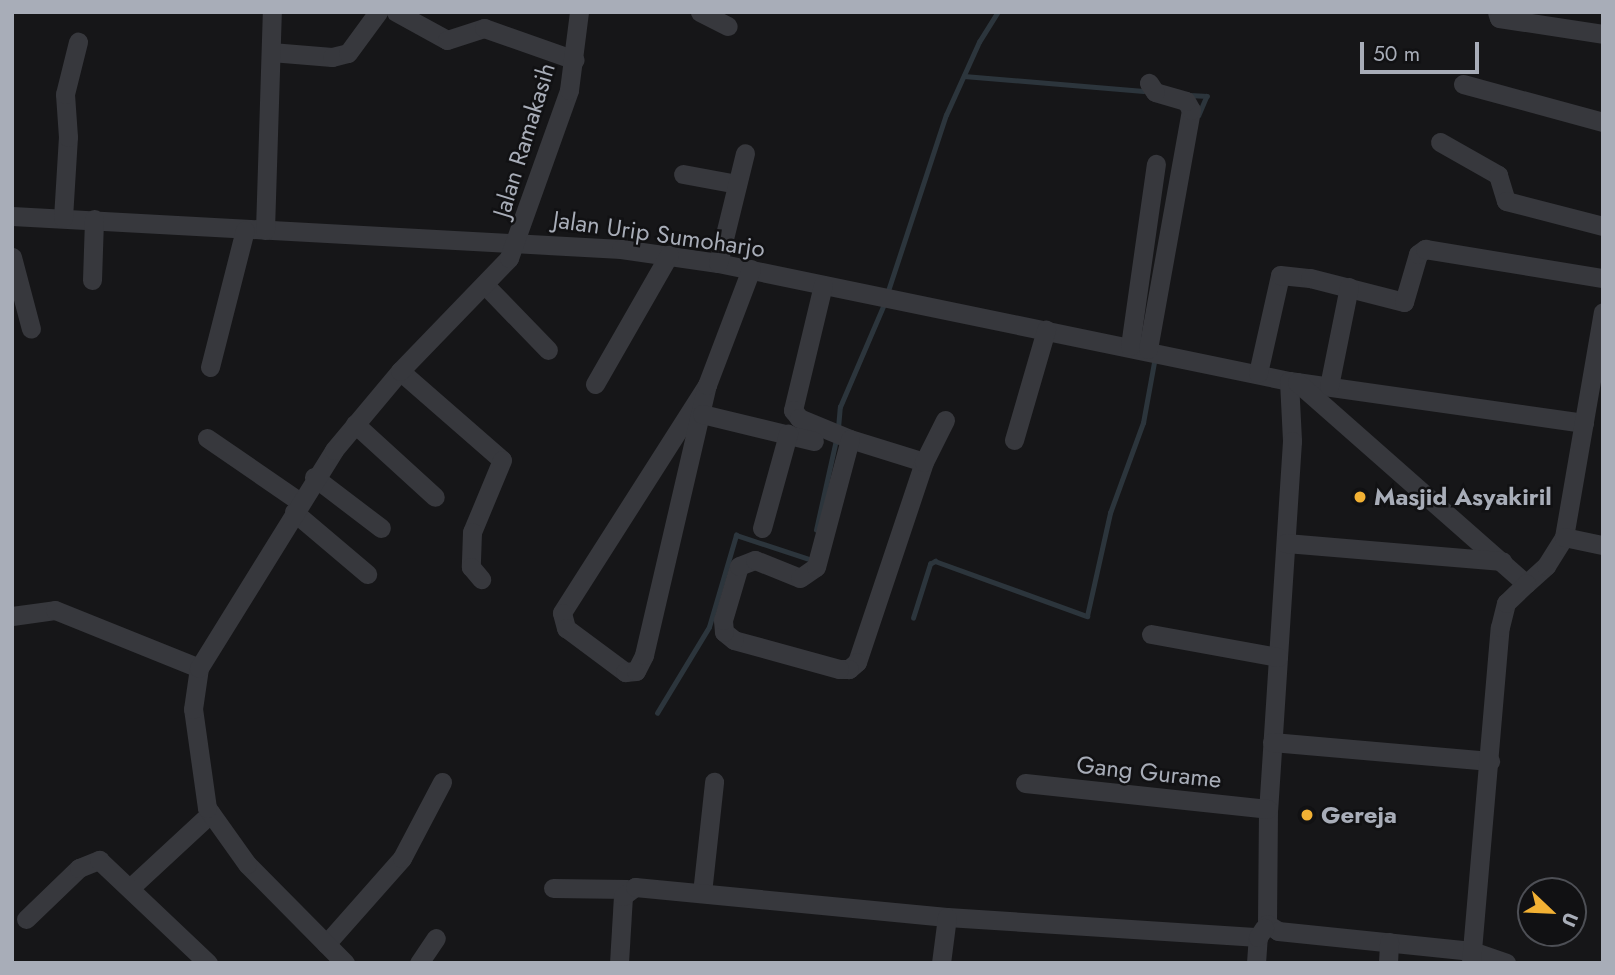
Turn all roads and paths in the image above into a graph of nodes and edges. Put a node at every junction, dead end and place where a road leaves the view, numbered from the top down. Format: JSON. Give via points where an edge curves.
{"nodes":[{"id":1,"x":272,"y":12,"type":"edge"},
{"id":2,"x":378,"y":12,"type":"edge"},
{"id":3,"x":396,"y":12,"type":"edge"},
{"id":4,"x":579,"y":12,"type":"edge"},
{"id":5,"x":700,"y":12,"type":"edge"},
{"id":6,"x":1497,"y":12,"type":"edge"},
{"id":7,"x":729,"y":26,"type":"dead end"},
{"id":8,"x":1603,"y":34,"type":"edge"},
{"id":9,"x":78,"y":42,"type":"dead end"},
{"id":10,"x":271,"y":52,"type":"junction"},
{"id":11,"x":575,"y":60,"type":"junction"},
{"id":12,"x":1149,"y":83,"type":"dead end"},
{"id":13,"x":1463,"y":84,"type":"dead end"},
{"id":14,"x":1603,"y":122,"type":"edge"},
{"id":15,"x":1440,"y":142,"type":"dead end"},
{"id":16,"x":745,"y":153,"type":"dead end"},
{"id":17,"x":1156,"y":164,"type":"dead end"},
{"id":18,"x":683,"y":174,"type":"dead end"},
{"id":19,"x":737,"y":184,"type":"junction"},
{"id":20,"x":12,"y":216,"type":"edge"},
{"id":21,"x":63,"y":218,"type":"junction"},
{"id":22,"x":94,"y":219,"type":"junction"},
{"id":23,"x":1603,"y":226,"type":"edge"},
{"id":24,"x":245,"y":230,"type":"junction"},
{"id":25,"x":265,"y":230,"type":"junction"},
{"id":26,"x":518,"y":241,"type":"junction"},
{"id":27,"x":669,"y":255,"type":"junction"},
{"id":28,"x":12,"y":257,"type":"edge"},
{"id":29,"x":718,"y":263,"type":"junction"},
{"id":30,"x":751,"y":270,"type":"junction"},
{"id":31,"x":1603,"y":278,"type":"edge"},
{"id":32,"x":92,"y":279,"type":"dead end"},
{"id":33,"x":823,"y":285,"type":"junction"},
{"id":34,"x":486,"y":286,"type":"junction"},
{"id":35,"x":1349,"y":287,"type":"junction"},
{"id":36,"x":1603,"y":312,"type":"edge"},
{"id":37,"x":32,"y":329,"type":"dead end"},
{"id":38,"x":1046,"y":330,"type":"junction"},
{"id":39,"x":548,"y":350,"type":"dead end"},
{"id":40,"x":1149,"y":350,"type":"junction"},
{"id":41,"x":210,"y":367,"type":"dead end"},
{"id":42,"x":400,"y":371,"type":"junction"},
{"id":43,"x":1258,"y":373,"type":"junction"},
{"id":44,"x":1293,"y":382,"type":"junction"},
{"id":45,"x":595,"y":384,"type":"dead end"},
{"id":46,"x":707,"y":385,"type":"junction"},
{"id":47,"x":1329,"y":386,"type":"junction"},
{"id":48,"x":702,"y":414,"type":"junction"},
{"id":49,"x":945,"y":420,"type":"dead end"},
{"id":50,"x":1584,"y":423,"type":"junction"},
{"id":51,"x":355,"y":424,"type":"junction"},
{"id":52,"x":788,"y":434,"type":"junction"},
{"id":53,"x":832,"y":436,"type":"junction"},
{"id":54,"x":207,"y":438,"type":"dead end"},
{"id":55,"x":1014,"y":440,"type":"dead end"},
{"id":56,"x":924,"y":461,"type":"junction"},
{"id":57,"x":314,"y":477,"type":"junction"},
{"id":58,"x":435,"y":497,"type":"dead end"},
{"id":59,"x":297,"y":507,"type":"junction"},
{"id":60,"x":380,"y":528,"type":"dead end"},
{"id":61,"x":762,"y":528,"type":"dead end"},
{"id":62,"x":1564,"y":537,"type":"junction"},
{"id":63,"x":1286,"y":543,"type":"junction"},
{"id":64,"x":1603,"y":545,"type":"edge"},
{"id":65,"x":1502,"y":561,"type":"junction"},
{"id":66,"x":367,"y":574,"type":"dead end"},
{"id":67,"x":481,"y":579,"type":"dead end"},
{"id":68,"x":1526,"y":584,"type":"junction"},
{"id":69,"x":12,"y":616,"type":"edge"},
{"id":70,"x":1151,"y":634,"type":"dead end"},
{"id":71,"x":1278,"y":657,"type":"junction"},
{"id":72,"x":199,"y":668,"type":"junction"},
{"id":73,"x":1272,"y":742,"type":"junction"},
{"id":74,"x":1490,"y":761,"type":"junction"},
{"id":75,"x":442,"y":782,"type":"dead end"},
{"id":76,"x":714,"y":782,"type":"dead end"},
{"id":77,"x":1025,"y":783,"type":"dead end"},
{"id":78,"x":207,"y":804,"type":"junction"},
{"id":79,"x":1268,"y":809,"type":"junction"},
{"id":80,"x":130,"y":888,"type":"junction"},
{"id":81,"x":553,"y":888,"type":"dead end"},
{"id":82,"x":627,"y":889,"type":"junction"},
{"id":83,"x":702,"y":893,"type":"junction"},
{"id":84,"x":947,"y":917,"type":"junction"},
{"id":85,"x":26,"y":919,"type":"dead end"},
{"id":86,"x":1262,"y":930,"type":"junction"},
{"id":87,"x":436,"y":938,"type":"dead end"},
{"id":88,"x":1390,"y":943,"type":"junction"},
{"id":89,"x":326,"y":944,"type":"junction"},
{"id":90,"x":1471,"y":957,"type":"edge"},
{"id":91,"x":208,"y":963,"type":"edge"},
{"id":92,"x":345,"y":963,"type":"edge"},
{"id":93,"x":419,"y":963,"type":"edge"},
{"id":94,"x":619,"y":963,"type":"edge"},
{"id":95,"x":941,"y":963,"type":"edge"},
{"id":96,"x":1256,"y":963,"type":"edge"},
{"id":97,"x":1388,"y":963,"type":"edge"},
{"id":98,"x":1506,"y":963,"type":"edge"}],
"edges":[{"from":1,"to":10,"type":"street"},
{"from":2,"to":10,"type":"street","via":[[348,53],[332,57]]},
{"from":3,"to":11,"type":"street","via":[[447,40],[484,28]]},
{"from":4,"to":11,"type":"street","name":"Jalan Ramakasih"},
{"from":5,"to":7,"type":"street"},
{"from":6,"to":8,"type":"street","via":[[1499,18]]},
{"from":9,"to":21,"type":"street","via":[[65,94],[68,137]]},
{"from":10,"to":25,"type":"street"},
{"from":11,"to":26,"type":"street","name":"Jalan Ramakasih"},
{"from":12,"to":40,"type":"street","via":[[1155,92],[1186,101],[1191,110]]},
{"from":13,"to":14,"type":"street"},
{"from":15,"to":23,"type":"street","via":[[1499,175],[1506,201]]},
{"from":16,"to":19,"type":"street"},
{"from":17,"to":40,"type":"street"},
{"from":18,"to":19,"type":"street"},
{"from":19,"to":29,"type":"street"},
{"from":20,"to":21,"type":"street","name":"Jalan Urip Sumoharjo"},
{"from":21,"to":22,"type":"street","name":"Jalan Urip Sumoharjo"},
{"from":22,"to":24,"type":"street","name":"Jalan Urip Sumoharjo"},
{"from":22,"to":32,"type":"street"},
{"from":24,"to":25,"type":"street","name":"Jalan Urip Sumoharjo"},
{"from":24,"to":41,"type":"street"},
{"from":25,"to":26,"type":"street","name":"Jalan Urip Sumoharjo"},
{"from":26,"to":27,"type":"street","name":"Jalan Urip Sumoharjo"},
{"from":26,"to":34,"type":"street","name":"Jalan Ramakasih"},
{"from":27,"to":29,"type":"street","name":"Jalan Urip Sumoharjo"},
{"from":27,"to":45,"type":"street"},
{"from":28,"to":37,"type":"street"},
{"from":29,"to":30,"type":"street","name":"Jalan Urip Sumoharjo"},
{"from":30,"to":33,"type":"street","name":"Jalan Urip Sumoharjo"},
{"from":30,"to":46,"type":"street"},
{"from":31,"to":35,"type":"street","via":[[1425,249],[1418,254],[1405,301]]},
{"from":33,"to":38,"type":"street","name":"Jalan Urip Sumoharjo"},
{"from":33,"to":53,"type":"street","via":[[793,404],[799,418]]},
{"from":34,"to":39,"type":"street"},
{"from":34,"to":42,"type":"street","name":"Jalan Ramakasih"},
{"from":35,"to":43,"type":"street","via":[[1300,276],[1278,277]]},
{"from":35,"to":47,"type":"street"},
{"from":36,"to":50,"type":"street"},
{"from":38,"to":40,"type":"street","name":"Jalan Urip Sumoharjo"},
{"from":38,"to":55,"type":"street"},
{"from":40,"to":43,"type":"street","name":"Jalan Urip Sumoharjo"},
{"from":42,"to":51,"type":"street","name":"Jalan Ramakasih"},
{"from":42,"to":67,"type":"street","via":[[501,458],[501,468],[472,532],[471,567]]},
{"from":43,"to":44,"type":"street","name":"Jalan Urip Sumoharjo"},
{"from":44,"to":47,"type":"street","name":"Jalan Urip Sumoharjo"},
{"from":44,"to":63,"type":"street"},
{"from":44,"to":65,"type":"street"},
{"from":46,"to":48,"type":"street"},
{"from":46,"to":48,"type":"street","via":[[562,613],[566,628],[625,672],[636,671],[643,655]]},
{"from":47,"to":50,"type":"street","name":"Jalan Urip Sumoharjo"},
{"from":48,"to":52,"type":"street"},
{"from":49,"to":56,"type":"street"},
{"from":50,"to":62,"type":"street"},
{"from":51,"to":57,"type":"street","name":"Jalan Ramakasih"},
{"from":51,"to":58,"type":"street"},
{"from":52,"to":53,"type":"street"},
{"from":52,"to":61,"type":"street"},
{"from":53,"to":56,"type":"street"},
{"from":53,"to":56,"type":"street","via":[[816,567],[800,578],[755,560],[739,566],[723,620],[724,632],[734,640],[839,669],[852,668]]},
{"from":54,"to":59,"type":"street"},
{"from":57,"to":59,"type":"street","name":"Jalan Ramakasih"},
{"from":57,"to":60,"type":"street"},
{"from":59,"to":66,"type":"street"},
{"from":59,"to":72,"type":"street","name":"Jalan Ramakasih"},
{"from":62,"to":64,"type":"street"},
{"from":62,"to":68,"type":"street","via":[[1546,566]]},
{"from":63,"to":65,"type":"street"},
{"from":63,"to":71,"type":"street"},
{"from":65,"to":68,"type":"street"},
{"from":68,"to":74,"type":"street","via":[[1506,603],[1500,627]]},
{"from":69,"to":72,"type":"street","via":[[55,610]]},
{"from":70,"to":71,"type":"street"},
{"from":71,"to":73,"type":"street"},
{"from":72,"to":78,"type":"street","via":[[193,709]]},
{"from":73,"to":74,"type":"street"},
{"from":73,"to":79,"type":"street"},
{"from":74,"to":90,"type":"street"},
{"from":75,"to":89,"type":"street","via":[[402,858]]},
{"from":76,"to":83,"type":"street"},
{"from":77,"to":79,"type":"street","name":"Gang Gurame"},
{"from":78,"to":80,"type":"street"},
{"from":78,"to":89,"type":"street","via":[[247,864]]},
{"from":79,"to":86,"type":"street"},
{"from":80,"to":85,"type":"street","via":[[103,863],[90,861]]},
{"from":80,"to":91,"type":"street"},
{"from":81,"to":82,"type":"street"},
{"from":82,"to":83,"type":"street"},
{"from":82,"to":94,"type":"street"},
{"from":83,"to":84,"type":"street"},
{"from":84,"to":86,"type":"street"},
{"from":84,"to":95,"type":"street"},
{"from":86,"to":88,"type":"street"},
{"from":86,"to":96,"type":"street"},
{"from":87,"to":93,"type":"street"},
{"from":88,"to":90,"type":"street"},
{"from":88,"to":97,"type":"street"},
{"from":89,"to":92,"type":"street"},
{"from":90,"to":98,"type":"street"}]}
